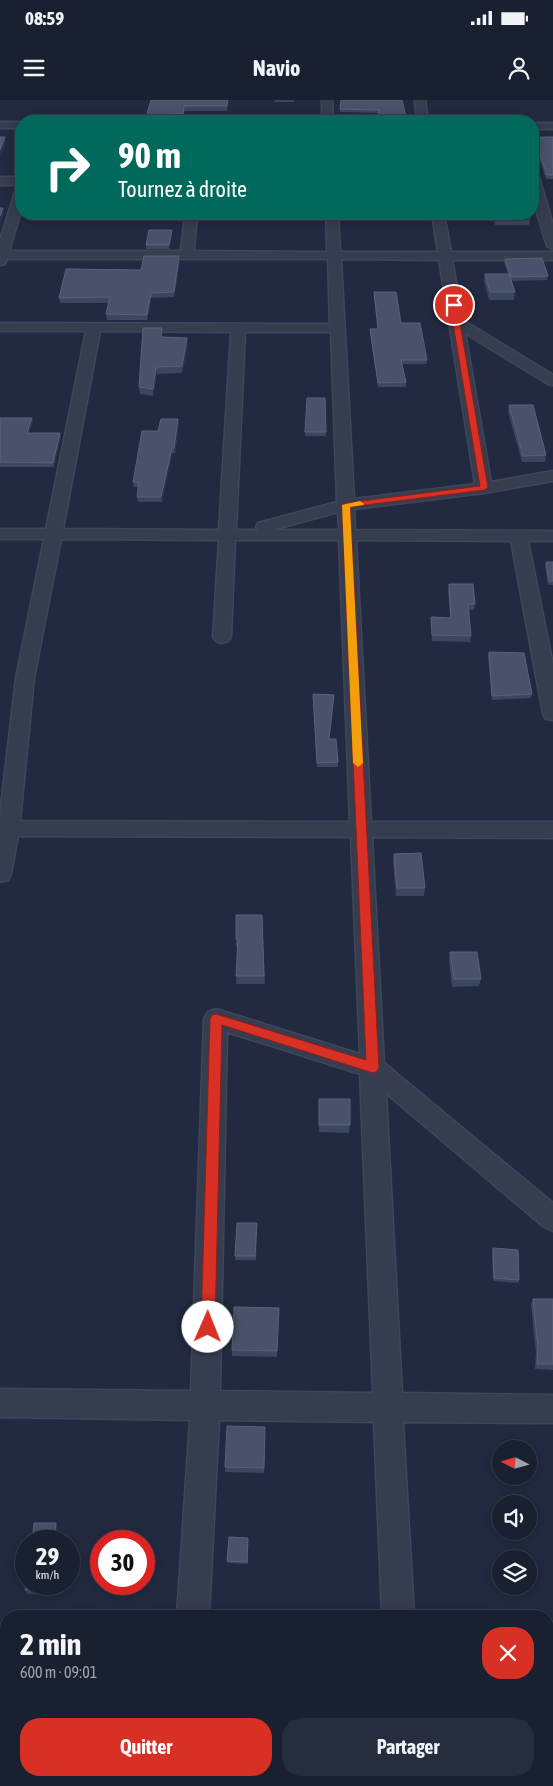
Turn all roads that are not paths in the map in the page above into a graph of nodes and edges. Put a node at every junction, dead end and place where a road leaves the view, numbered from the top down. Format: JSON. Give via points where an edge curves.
{"nodes":[{"id":1,"x":327,"y":100,"type":"edge"},
{"id":2,"x":420,"y":100,"type":"edge"},
{"id":3,"x":328,"y":115,"type":"edge"},
{"id":4,"x":422,"y":115,"type":"edge"},
{"id":5,"x":0,"y":125,"type":"edge"},
{"id":6,"x":15,"y":125,"type":"edge"},
{"id":7,"x":539,"y":126,"type":"edge"},
{"id":8,"x":553,"y":126,"type":"edge"},
{"id":9,"x":0,"y":181,"type":"edge"},
{"id":10,"x":15,"y":181,"type":"edge"},
{"id":11,"x":539,"y":198,"type":"edge"},
{"id":12,"x":15,"y":212,"type":"edge"},
{"id":13,"x":190,"y":220,"type":"edge"},
{"id":14,"x":332,"y":220,"type":"edge"},
{"id":15,"x":439,"y":220,"type":"edge"},
{"id":16,"x":553,"y":246,"type":"edge"},
{"id":17,"x":187,"y":255,"type":"junction"},
{"id":18,"x":334,"y":255,"type":"junction"},
{"id":19,"x":445,"y":256,"type":"junction"},
{"id":20,"x":553,"y":256,"type":"edge"},
{"id":21,"x":1,"y":258,"type":"edge"},
{"id":22,"x":456,"y":322,"type":"junction"},
{"id":23,"x":0,"y":327,"type":"edge"},
{"id":24,"x":94,"y":327,"type":"junction"},
{"id":25,"x":238,"y":327,"type":"junction"},
{"id":26,"x":338,"y":328,"type":"junction"},
{"id":27,"x":553,"y":381,"type":"edge"},
{"id":28,"x":553,"y":476,"type":"edge"},
{"id":29,"x":484,"y":488,"type":"junction"},
{"id":30,"x":346,"y":505,"type":"junction"},
{"id":31,"x":0,"y":534,"type":"edge"},
{"id":32,"x":53,"y":534,"type":"junction"},
{"id":33,"x":231,"y":535,"type":"junction"},
{"id":34,"x":348,"y":535,"type":"junction"},
{"id":35,"x":519,"y":536,"type":"junction"},
{"id":36,"x":553,"y":536,"type":"edge"},
{"id":37,"x":222,"y":637,"type":"dead end"},
{"id":38,"x":553,"y":714,"type":"edge"},
{"id":39,"x":4,"y":828,"type":"edge"},
{"id":40,"x":362,"y":830,"type":"junction"},
{"id":41,"x":553,"y":830,"type":"edge"},
{"id":42,"x":0,"y":874,"type":"edge"},
{"id":43,"x":373,"y":1068,"type":"junction"},
{"id":44,"x":553,"y":1219,"type":"edge"},
{"id":45,"x":0,"y":1402,"type":"edge"},
{"id":46,"x":206,"y":1405,"type":"junction"},
{"id":47,"x":388,"y":1406,"type":"junction"},
{"id":48,"x":553,"y":1409,"type":"edge"},
{"id":49,"x":194,"y":1610,"type":"edge"},
{"id":50,"x":398,"y":1610,"type":"edge"}],
"edges":[{"from":1,"to":3,"type":"street"},
{"from":2,"to":4,"type":"street"},
{"from":5,"to":6,"type":"street"},
{"from":7,"to":8,"type":"street"},
{"from":9,"to":10,"type":"street"},
{"from":11,"to":16,"type":"street"},
{"from":12,"to":21,"type":"street"},
{"from":13,"to":17,"type":"street"},
{"from":14,"to":18,"type":"street"},
{"from":15,"to":19,"type":"street"},
{"from":17,"to":18,"type":"street"},
{"from":17,"to":21,"type":"street"},
{"from":18,"to":19,"type":"street"},
{"from":18,"to":26,"type":"street"},
{"from":19,"to":20,"type":"street"},
{"from":19,"to":22,"type":"street"},
{"from":22,"to":27,"type":"street"},
{"from":22,"to":29,"type":"street"},
{"from":23,"to":24,"type":"street"},
{"from":24,"to":25,"type":"street"},
{"from":24,"to":32,"type":"street"},
{"from":25,"to":26,"type":"street"},
{"from":25,"to":33,"type":"street"},
{"from":26,"to":30,"type":"street"},
{"from":28,"to":29,"type":"street"},
{"from":29,"to":30,"type":"street"},
{"from":30,"to":33,"type":"street"},
{"from":30,"to":34,"type":"street"},
{"from":31,"to":32,"type":"street"},
{"from":32,"to":33,"type":"street"},
{"from":32,"to":39,"type":"street","via":[[25,678]]},
{"from":33,"to":34,"type":"street"},
{"from":33,"to":37,"type":"street"},
{"from":34,"to":35,"type":"street"},
{"from":34,"to":40,"type":"street"},
{"from":35,"to":36,"type":"street"},
{"from":35,"to":38,"type":"street"},
{"from":39,"to":40,"type":"street"},
{"from":39,"to":42,"type":"street"},
{"from":40,"to":41,"type":"street"},
{"from":40,"to":43,"type":"street"},
{"from":43,"to":44,"type":"street"},
{"from":43,"to":46,"type":"street","via":[[216,1019]]},
{"from":43,"to":47,"type":"street"},
{"from":45,"to":46,"type":"street"},
{"from":46,"to":47,"type":"street"},
{"from":46,"to":49,"type":"street"},
{"from":47,"to":48,"type":"street"},
{"from":47,"to":50,"type":"street"}]}
